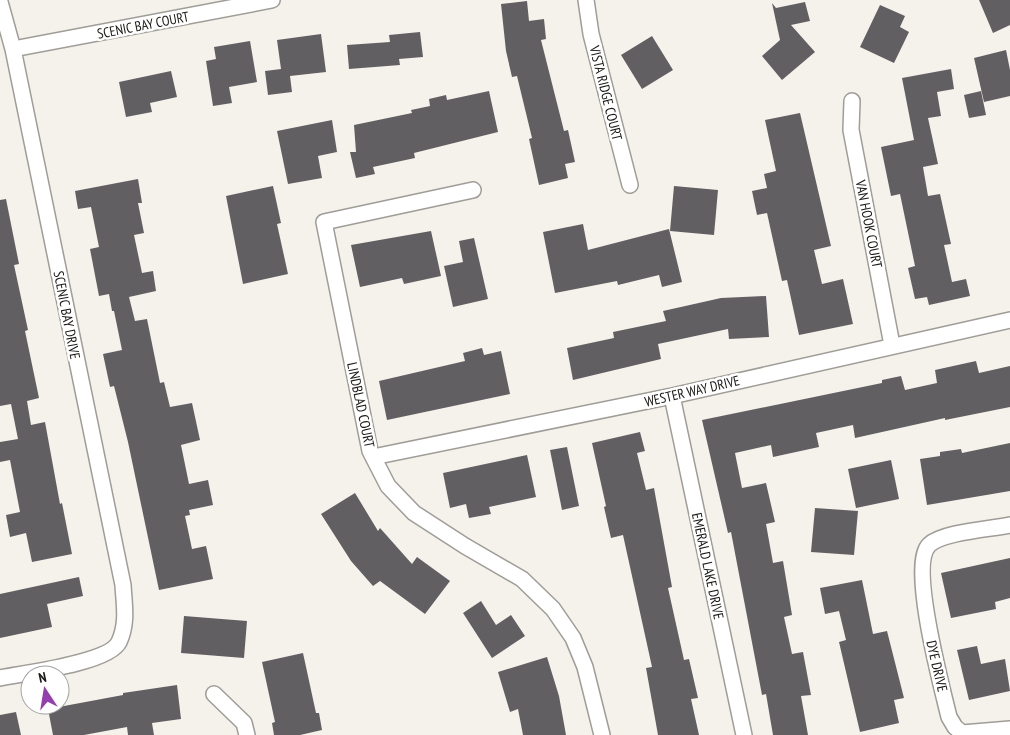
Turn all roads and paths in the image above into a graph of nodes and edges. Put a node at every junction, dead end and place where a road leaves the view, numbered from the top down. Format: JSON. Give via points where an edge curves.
{"nodes":[{"id":1,"x":272,"y":0,"type":"edge"},
{"id":2,"x":586,"y":0,"type":"edge"},
{"id":3,"x":0,"y":2,"type":"edge"},
{"id":4,"x":13,"y":49,"type":"junction"},
{"id":5,"x":852,"y":101,"type":"dead end"},
{"id":6,"x":630,"y":185,"type":"dead end"},
{"id":7,"x":473,"y":190,"type":"dead end"},
{"id":8,"x":1010,"y":320,"type":"edge"},
{"id":9,"x":892,"y":345,"type":"junction"},
{"id":10,"x":672,"y":396,"type":"junction"},
{"id":11,"x":373,"y":458,"type":"junction"},
{"id":12,"x":1010,"y":526,"type":"edge"},
{"id":13,"x":0,"y":678,"type":"edge"},
{"id":14,"x":214,"y":694,"type":"dead end"},
{"id":15,"x":1010,"y":729,"type":"edge"},
{"id":16,"x":247,"y":735,"type":"edge"},
{"id":17,"x":602,"y":735,"type":"edge"},
{"id":18,"x":744,"y":735,"type":"edge"}],
"edges":[{"from":1,"to":4,"type":"street","name":"SCENIC BAY COURT"},
{"from":2,"to":6,"type":"street","name":"VISTA RIDGE COURT","via":[[591,34]]},
{"from":3,"to":4,"type":"street","name":"SCENIC BAY DRIVE"},
{"from":4,"to":13,"type":"street","name":"SCENIC BAY DRIVE","via":[[123,585],[126,622],[113,650],[91,660]]},
{"from":5,"to":9,"type":"street","name":"VAN HOOK COURT","via":[[850,130]]},
{"from":7,"to":11,"type":"street","name":"LINDBLAD COURT","via":[[324,222]]},
{"from":8,"to":9,"type":"street","name":"WESTER WAY DRIVE"},
{"from":9,"to":10,"type":"street","name":"WESTER WAY DRIVE"},
{"from":10,"to":11,"type":"street","name":"WESTER WAY DRIVE"},
{"from":10,"to":18,"type":"street","name":"EMERALD LAKE DRIVE"},
{"from":11,"to":17,"type":"street","name":"LINDBLAD COURT","via":[[388,486],[414,513],[522,579],[553,610],[573,638],[585,667]]},
{"from":12,"to":15,"type":"street","name":"DYE DRIVE","via":[[942,538],[927,547],[922,556],[929,632],[949,717],[962,733]]},
{"from":14,"to":16,"type":"street","via":[[244,723]]}]}
